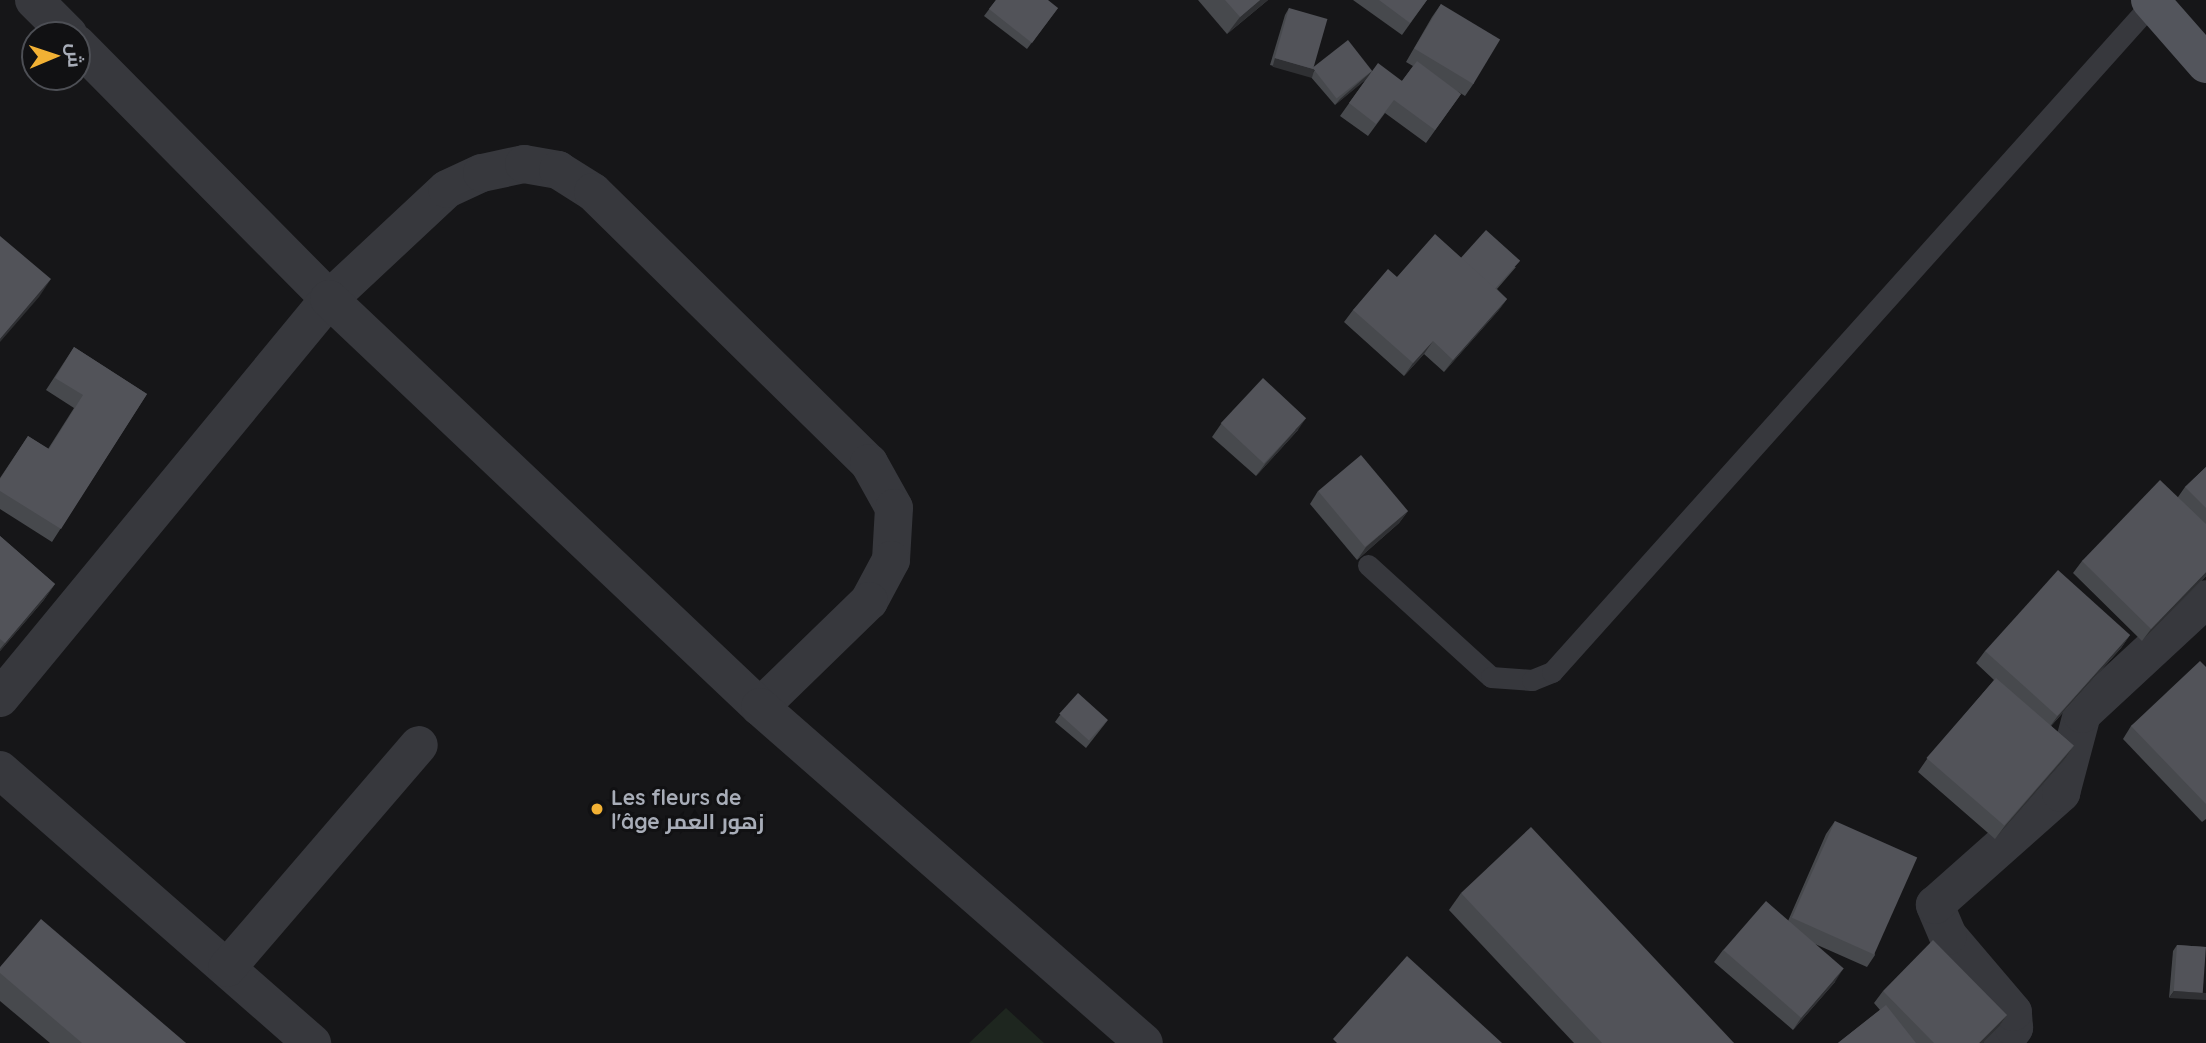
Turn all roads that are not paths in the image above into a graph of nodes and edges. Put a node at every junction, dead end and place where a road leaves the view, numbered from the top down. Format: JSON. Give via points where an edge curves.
{"nodes":[{"id":1,"x":34,"y":0,"type":"edge"},
{"id":2,"x":2151,"y":1,"type":"edge"},
{"id":3,"x":55,"y":21,"type":"edge"},
{"id":4,"x":91,"y":58,"type":"edge"},
{"id":5,"x":2206,"y":64,"type":"edge"},
{"id":6,"x":329,"y":299,"type":"junction"},
{"id":7,"x":1368,"y":565,"type":"edge"},
{"id":8,"x":2206,"y":599,"type":"edge"},
{"id":9,"x":0,"y":698,"type":"edge"},
{"id":10,"x":760,"y":707,"type":"junction"},
{"id":11,"x":419,"y":745,"type":"dead end"},
{"id":12,"x":0,"y":770,"type":"edge"},
{"id":13,"x":227,"y":968,"type":"junction"},
{"id":14,"x":312,"y":1043,"type":"edge"},
{"id":15,"x":1144,"y":1043,"type":"edge"},
{"id":16,"x":2003,"y":1043,"type":"edge"}],
"edges":[{"from":1,"to":3,"type":"street"},
{"from":2,"to":5,"type":"main road"},
{"from":2,"to":7,"type":"lane","via":[[1552,672],[1532,680],[1491,677]]},
{"from":4,"to":6,"type":"street"},
{"from":6,"to":9,"type":"street"},
{"from":6,"to":10,"type":"street"},
{"from":6,"to":10,"type":"street","via":[[447,189],[482,173],[524,164],[558,170],[593,192],[869,463],[894,508],[891,560],[869,601]]},
{"from":8,"to":16,"type":"street","via":[[2082,714],[2061,793],[1935,905],[1948,936],[2013,1012],[2014,1028]]},
{"from":10,"to":15,"type":"street"},
{"from":11,"to":13,"type":"street"},
{"from":12,"to":13,"type":"street"},
{"from":13,"to":14,"type":"street"}]}
